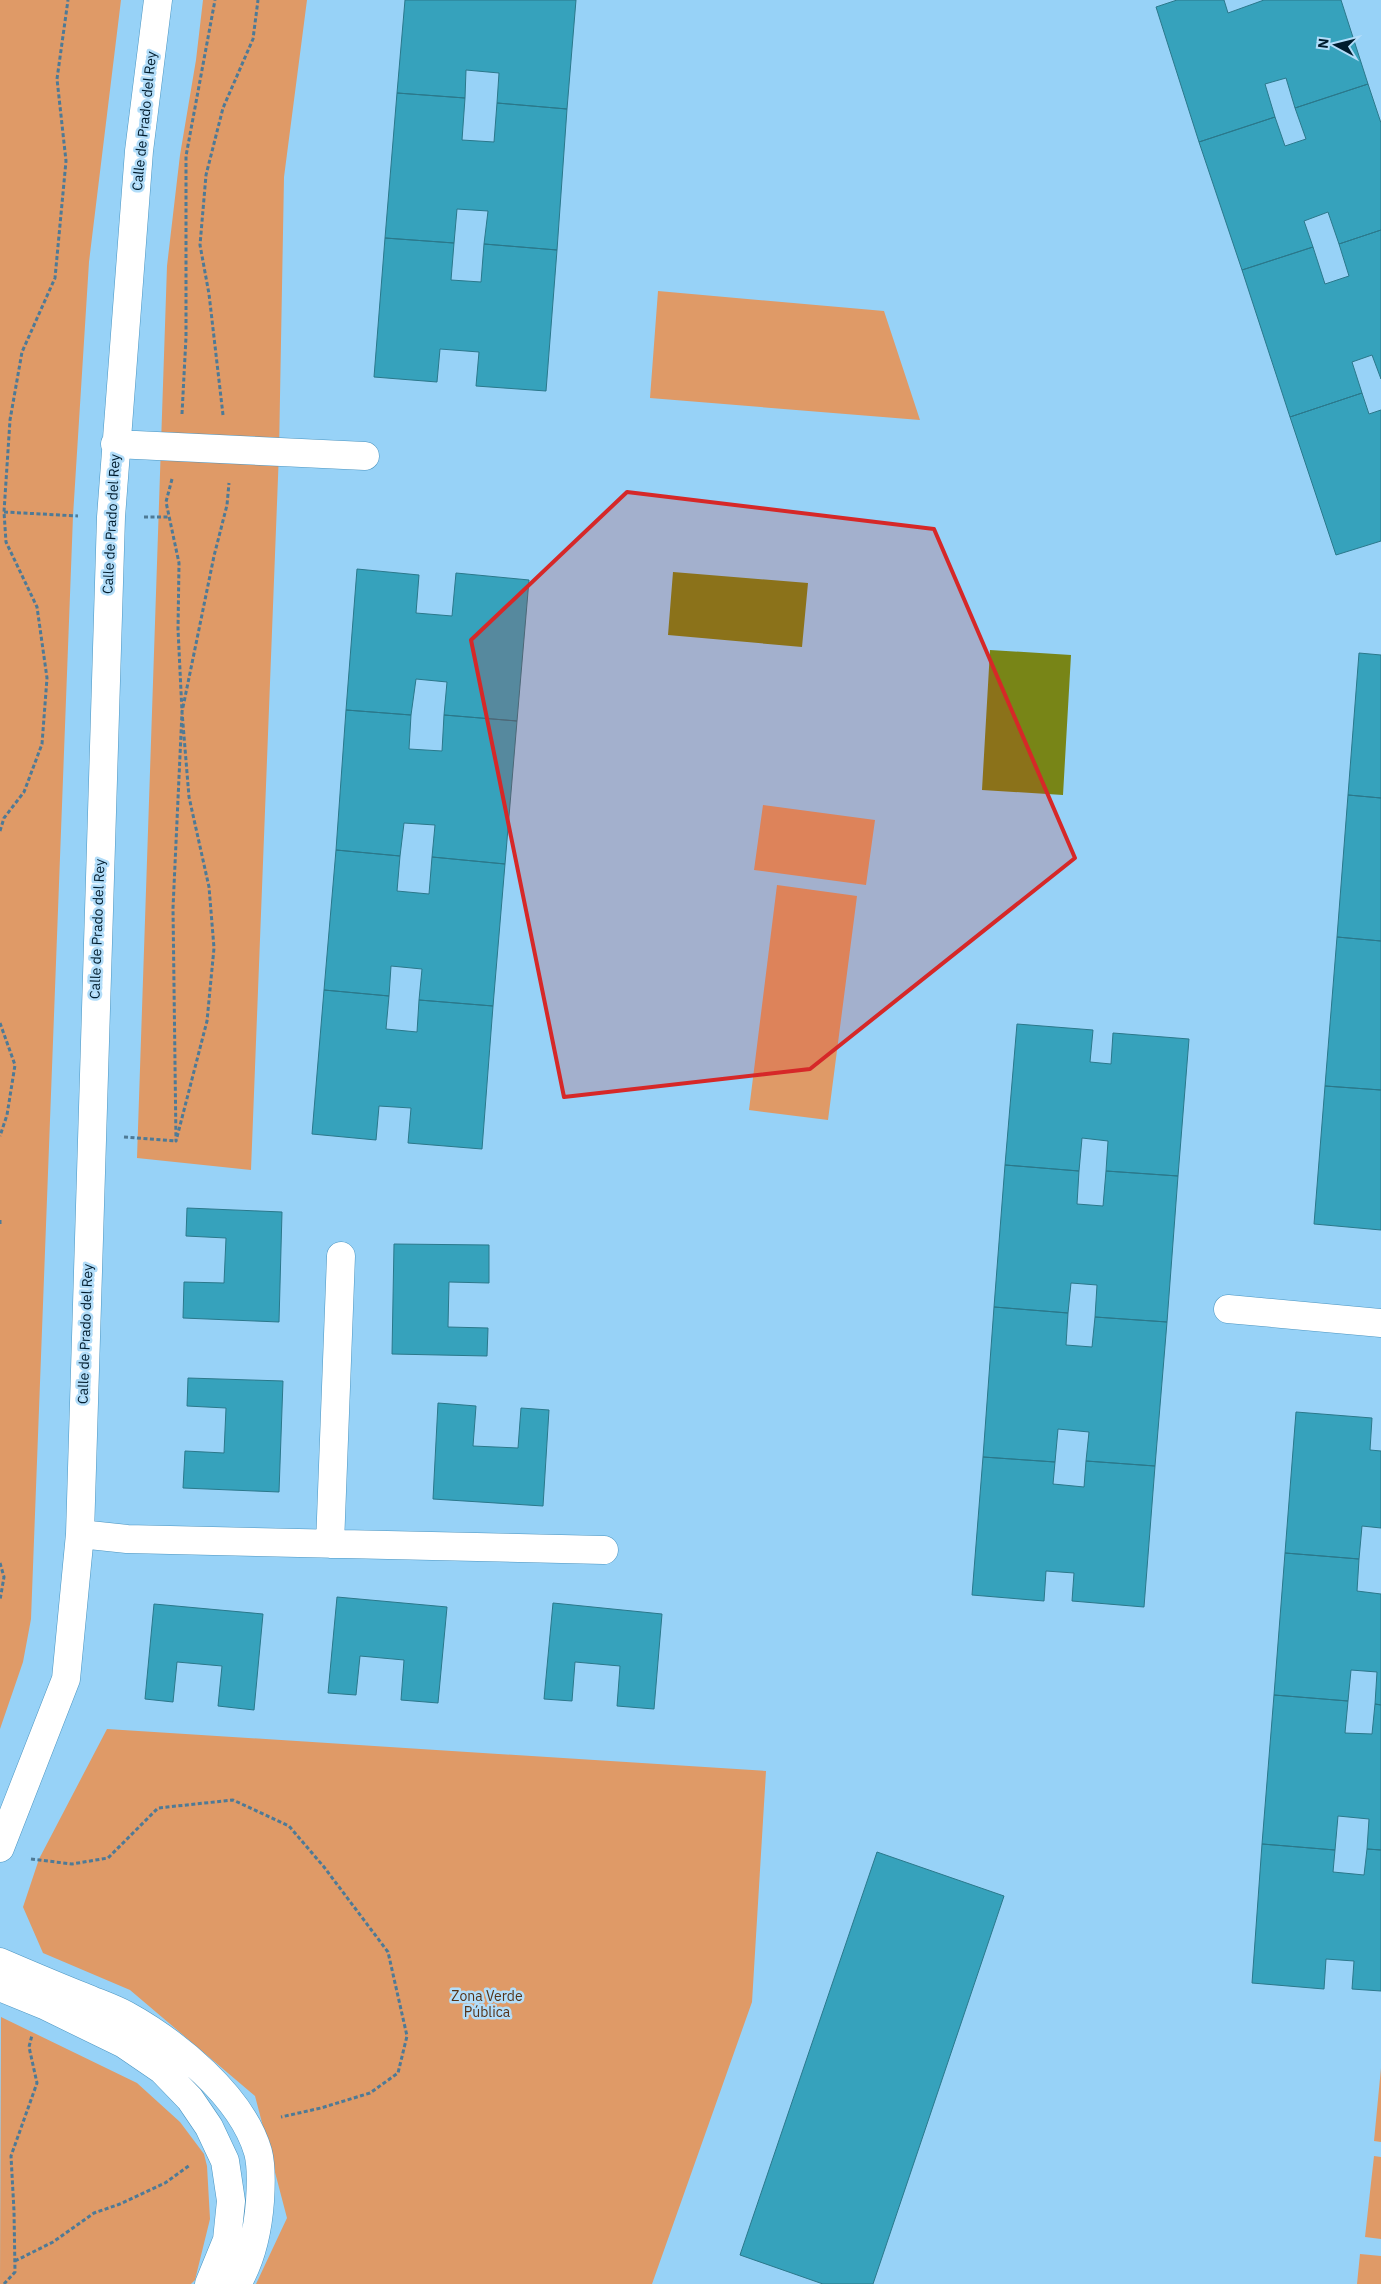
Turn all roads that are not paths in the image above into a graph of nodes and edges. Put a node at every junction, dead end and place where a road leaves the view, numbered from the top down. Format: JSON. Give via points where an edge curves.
{"nodes":[{"id":1,"x":158,"y":0,"type":"edge"},
{"id":2,"x":115,"y":444,"type":"junction"},
{"id":3,"x":365,"y":456,"type":"dead end"},
{"id":4,"x":341,"y":1256,"type":"dead end"},
{"id":5,"x":1228,"y":1309,"type":"dead end"},
{"id":6,"x":1381,"y":1323,"type":"edge"},
{"id":7,"x":80,"y":1534,"type":"junction"},
{"id":8,"x":330,"y":1544,"type":"junction"},
{"id":9,"x":604,"y":1550,"type":"dead end"},
{"id":10,"x":0,"y":1848,"type":"edge"},
{"id":11,"x":0,"y":1962,"type":"edge"},
{"id":12,"x":0,"y":1987,"type":"edge"},
{"id":13,"x":209,"y":2284,"type":"edge"},
{"id":14,"x":236,"y":2284,"type":"edge"}],
"edges":[{"from":1,"to":2,"type":"street","name":"Calle de Prado del Rey","via":[[139,151]]},
{"from":2,"to":3,"type":"street"},
{"from":2,"to":7,"type":"street","name":"Calle de Prado del Rey"},
{"from":4,"to":8,"type":"street"},
{"from":5,"to":6,"type":"street"},
{"from":7,"to":8,"type":"street","via":[[127,1540]]},
{"from":7,"to":10,"type":"street","name":"Calle de Prado del Rey","via":[[66,1679]]},
{"from":8,"to":9,"type":"street"},
{"from":11,"to":14,"type":"street","via":[[125,2014],[162,2038],[208,2077],[233,2104],[258,2153],[261,2185],[259,2222],[246,2269]]},
{"from":12,"to":13,"type":"street","via":[[124,2044],[162,2070],[190,2099],[225,2161],[231,2201],[227,2240]]}]}
